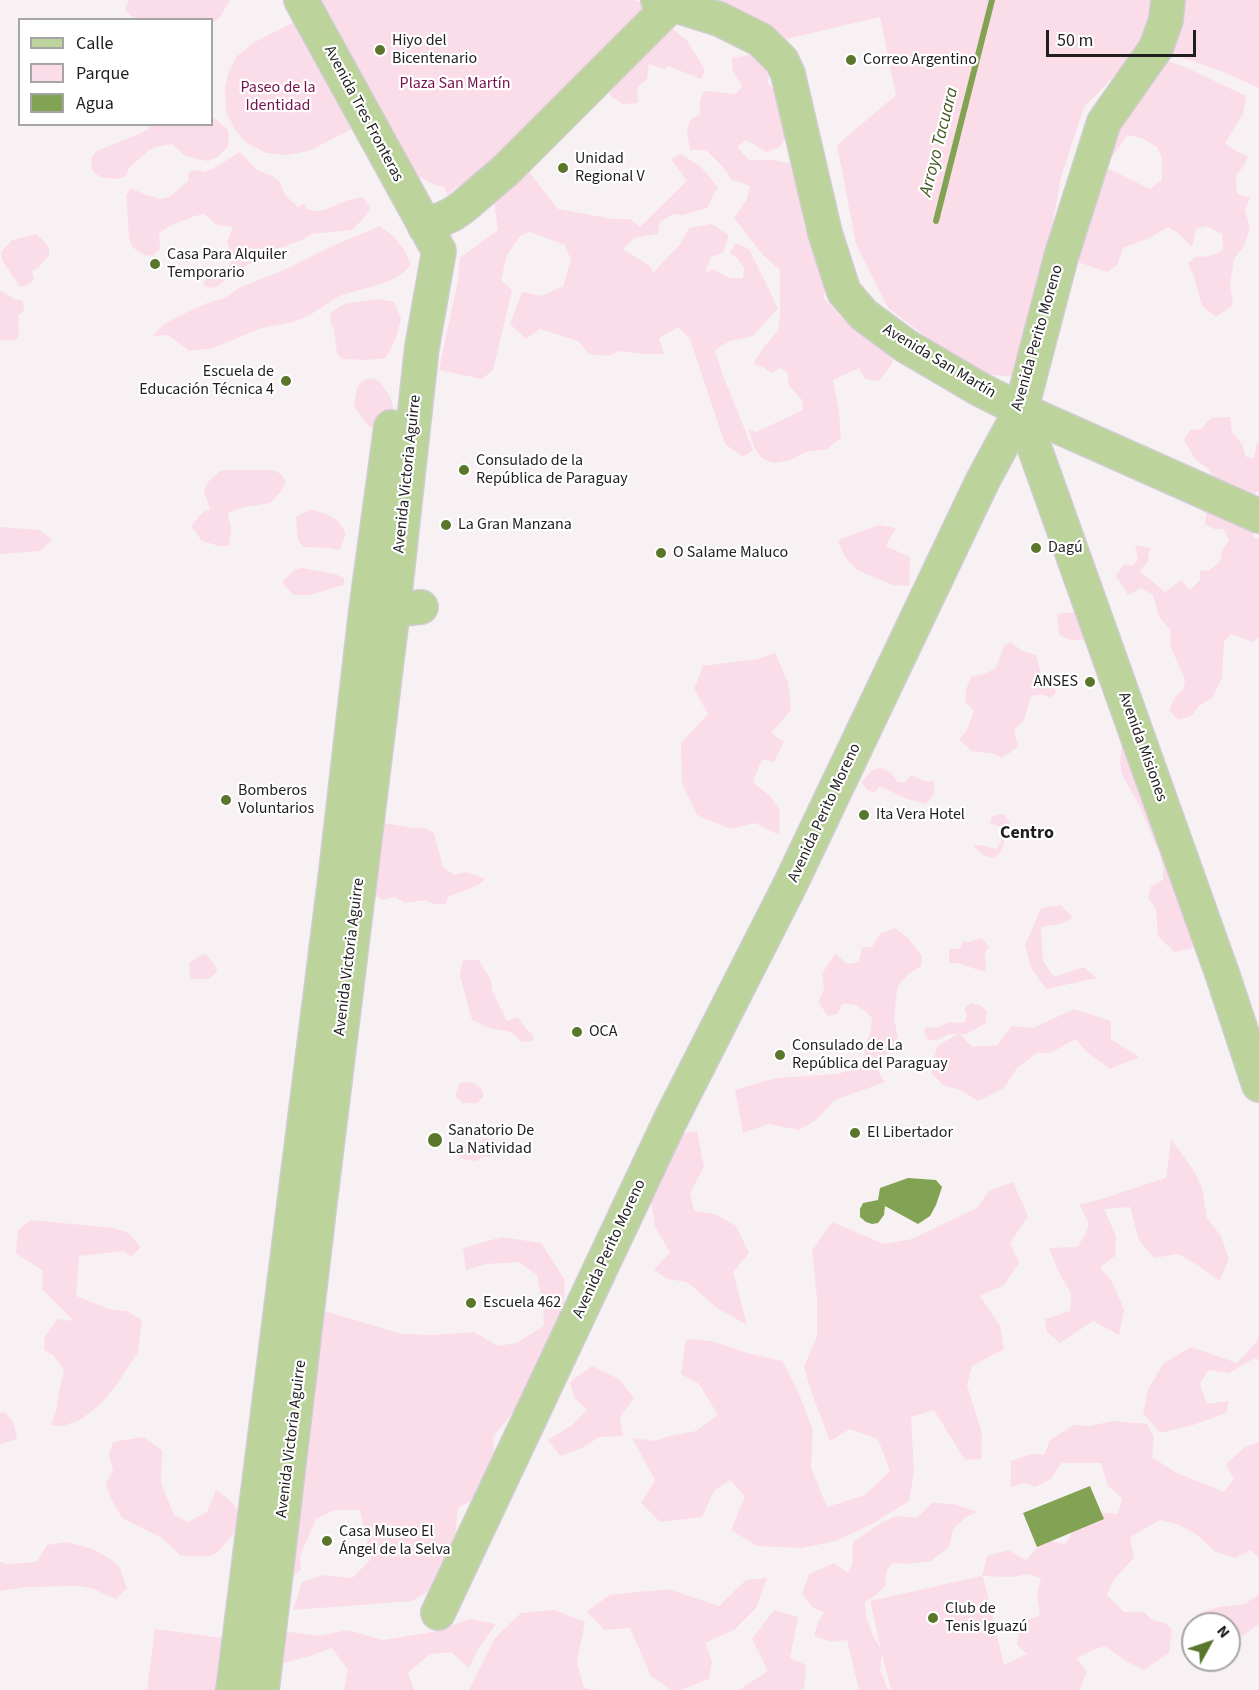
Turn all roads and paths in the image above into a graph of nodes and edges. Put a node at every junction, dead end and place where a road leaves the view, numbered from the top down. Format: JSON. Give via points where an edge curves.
{"nodes":[{"id":1,"x":302,"y":0,"type":"edge"},
{"id":2,"x":1168,"y":0,"type":"edge"},
{"id":3,"x":669,"y":1,"type":"edge"},
{"id":4,"x":425,"y":227,"type":"junction"},
{"id":5,"x":1021,"y":410,"type":"junction"},
{"id":6,"x":1259,"y":516,"type":"edge"},
{"id":7,"x":394,"y":609,"type":"junction"},
{"id":8,"x":1259,"y":1085,"type":"edge"},
{"id":9,"x":438,"y":1613,"type":"dead end"},
{"id":10,"x":233,"y":1690,"type":"edge"},
{"id":11,"x":262,"y":1690,"type":"edge"}],
"edges":[{"from":1,"to":4,"type":"main road","name":"Avenida Tres Fronteras"},
{"from":2,"to":5,"type":"main road","name":"Avenida Perito Moreno","via":[[1156,48],[1104,122],[1061,257]]},
{"from":3,"to":4,"type":"main road","via":[[506,171],[453,214]]},
{"from":3,"to":5,"type":"main road","name":"Avenida San Martín","via":[[761,40],[782,61],[825,233],[844,292],[864,315],[906,346]]},
{"from":4,"to":7,"type":"main road","name":"Avenida Victoria Aguirre","via":[[439,251],[422,347]]},
{"from":5,"to":6,"type":"main road","name":"Avenida San Martín"},
{"from":5,"to":8,"type":"main road","name":"Avenida Misiones"},
{"from":5,"to":9,"type":"main road","name":"Avenida Perito Moreno","via":[[983,480],[790,885],[670,1121]]},
{"from":7,"to":10,"type":"main road","name":"Avenida Victoria Aguirre","via":[[336,871]]},
{"from":7,"to":11,"type":"main road","name":"Avenida Victoria Aguirre"}]}
